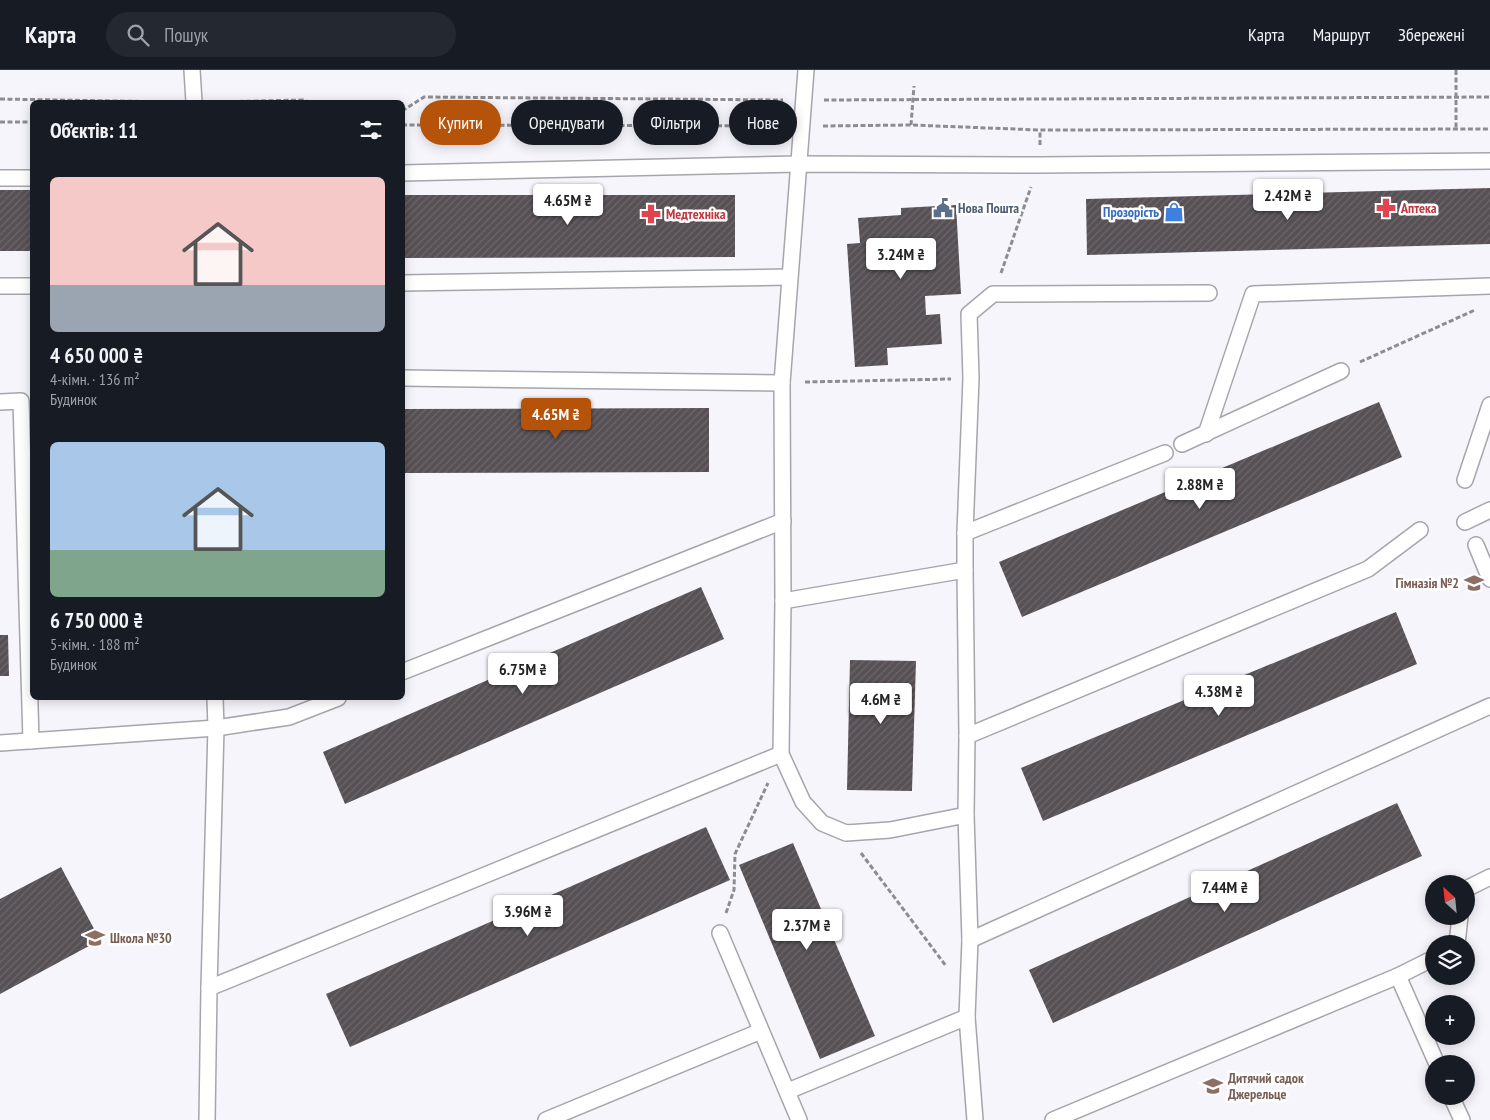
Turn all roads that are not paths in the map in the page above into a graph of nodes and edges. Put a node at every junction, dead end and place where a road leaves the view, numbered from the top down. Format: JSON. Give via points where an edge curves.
{"nodes":[{"id":1,"x":192,"y":70,"type":"edge"},
{"id":2,"x":806,"y":70,"type":"edge"},
{"id":3,"x":194,"y":100,"type":"edge"},
{"id":4,"x":1490,"y":161,"type":"edge"},
{"id":5,"x":799,"y":164,"type":"junction"},
{"id":6,"x":405,"y":172,"type":"edge"},
{"id":7,"x":0,"y":178,"type":"edge"},
{"id":8,"x":30,"y":178,"type":"edge"},
{"id":9,"x":789,"y":277,"type":"junction"},
{"id":10,"x":405,"y":283,"type":"edge"},
{"id":11,"x":0,"y":286,"type":"edge"},
{"id":12,"x":30,"y":286,"type":"edge"},
{"id":13,"x":1490,"y":286,"type":"edge"},
{"id":14,"x":1209,"y":293,"type":"dead end"},
{"id":15,"x":1341,"y":371,"type":"road end"},
{"id":16,"x":405,"y":378,"type":"edge"},
{"id":17,"x":782,"y":383,"type":"junction"},
{"id":18,"x":0,"y":402,"type":"edge"},
{"id":19,"x":1490,"y":406,"type":"edge"},
{"id":20,"x":1206,"y":434,"type":"junction"},
{"id":21,"x":1182,"y":444,"type":"dead end"},
{"id":22,"x":1165,"y":452,"type":"dead end"},
{"id":23,"x":1465,"y":480,"type":"dead end"},
{"id":24,"x":1490,"y":510,"type":"edge"},
{"id":25,"x":783,"y":521,"type":"junction"},
{"id":26,"x":1464,"y":522,"type":"dead end"},
{"id":27,"x":1420,"y":530,"type":"dead end"},
{"id":28,"x":965,"y":534,"type":"junction"},
{"id":29,"x":1476,"y":545,"type":"dead end"},
{"id":30,"x":965,"y":570,"type":"junction"},
{"id":31,"x":1490,"y":579,"type":"edge"},
{"id":32,"x":783,"y":601,"type":"junction"},
{"id":33,"x":405,"y":671,"type":"edge"},
{"id":34,"x":215,"y":700,"type":"edge"},
{"id":35,"x":333,"y":700,"type":"edge"},
{"id":36,"x":1490,"y":706,"type":"edge"},
{"id":37,"x":216,"y":728,"type":"junction"},
{"id":38,"x":967,"y":736,"type":"junction"},
{"id":39,"x":31,"y":741,"type":"junction"},
{"id":40,"x":0,"y":743,"type":"edge"},
{"id":41,"x":781,"y":754,"type":"junction"},
{"id":42,"x":966,"y":815,"type":"junction"},
{"id":43,"x":1490,"y":877,"type":"edge"},
{"id":44,"x":1475,"y":884,"type":"edge"},
{"id":45,"x":720,"y":933,"type":"road end"},
{"id":46,"x":970,"y":940,"type":"junction"},
{"id":47,"x":1425,"y":962,"type":"edge"},
{"id":48,"x":1398,"y":976,"type":"junction"},
{"id":49,"x":209,"y":988,"type":"junction"},
{"id":50,"x":967,"y":1017,"type":"junction"},
{"id":51,"x":761,"y":1031,"type":"junction"},
{"id":52,"x":1433,"y":1055,"type":"edge"},
{"id":53,"x":788,"y":1091,"type":"junction"},
{"id":54,"x":1455,"y":1105,"type":"edge"},
{"id":55,"x":207,"y":1120,"type":"edge"},
{"id":56,"x":546,"y":1120,"type":"edge"},
{"id":57,"x":799,"y":1120,"type":"edge"},
{"id":58,"x":975,"y":1120,"type":"edge"},
{"id":59,"x":1053,"y":1120,"type":"edge"},
{"id":60,"x":1462,"y":1120,"type":"edge"}],
"edges":[{"from":1,"to":3,"type":"lane"},
{"from":2,"to":5,"type":"lane"},
{"from":4,"to":5,"type":"lane"},
{"from":5,"to":6,"type":"lane"},
{"from":5,"to":9,"type":"lane"},
{"from":7,"to":8,"type":"lane"},
{"from":9,"to":10,"type":"lane"},
{"from":9,"to":17,"type":"lane"},
{"from":11,"to":12,"type":"lane"},
{"from":13,"to":20,"type":"lane","via":[[1253,294]]},
{"from":14,"to":28,"type":"lane","via":[[993,294],[969,314],[971,378]]},
{"from":15,"to":20,"type":"lane"},
{"from":16,"to":17,"type":"lane"},
{"from":17,"to":25,"type":"lane"},
{"from":18,"to":39,"type":"lane","via":[[21,401]]},
{"from":19,"to":23,"type":"lane"},
{"from":20,"to":21,"type":"lane"},
{"from":22,"to":28,"type":"lane"},
{"from":24,"to":26,"type":"lane"},
{"from":25,"to":32,"type":"lane"},
{"from":25,"to":33,"type":"lane"},
{"from":27,"to":38,"type":"lane","via":[[1368,569]]},
{"from":28,"to":30,"type":"lane"},
{"from":29,"to":31,"type":"lane"},
{"from":30,"to":32,"type":"lane"},
{"from":30,"to":38,"type":"lane"},
{"from":32,"to":41,"type":"lane"},
{"from":34,"to":37,"type":"lane"},
{"from":35,"to":37,"type":"lane","via":[[289,717]]},
{"from":36,"to":46,"type":"lane"},
{"from":37,"to":39,"type":"lane"},
{"from":37,"to":49,"type":"lane"},
{"from":38,"to":42,"type":"lane"},
{"from":39,"to":40,"type":"lane"},
{"from":41,"to":42,"type":"lane","via":[[803,802],[822,823],[846,833],[890,830]]},
{"from":41,"to":49,"type":"lane"},
{"from":42,"to":46,"type":"lane"},
{"from":43,"to":44,"type":"lane"},
{"from":45,"to":51,"type":"lane"},
{"from":46,"to":50,"type":"lane"},
{"from":47,"to":48,"type":"lane"},
{"from":48,"to":52,"type":"lane"},
{"from":48,"to":59,"type":"lane"},
{"from":49,"to":55,"type":"lane"},
{"from":50,"to":53,"type":"lane"},
{"from":50,"to":58,"type":"lane"},
{"from":51,"to":53,"type":"lane"},
{"from":51,"to":56,"type":"lane"},
{"from":53,"to":57,"type":"lane"},
{"from":54,"to":60,"type":"lane"}]}
